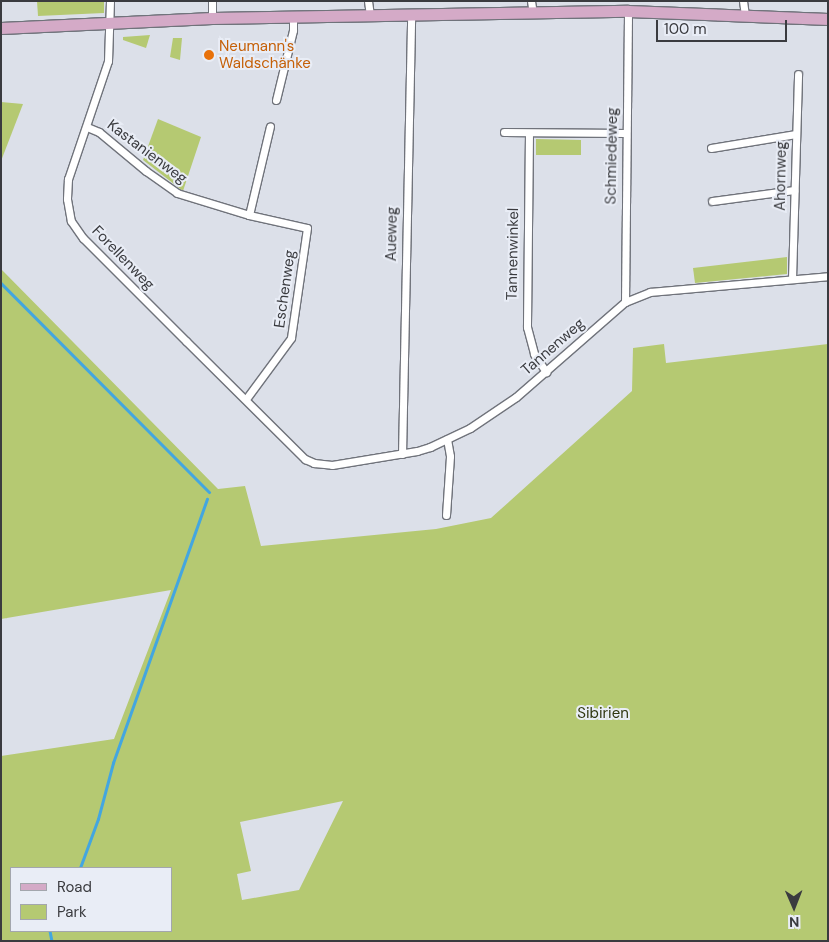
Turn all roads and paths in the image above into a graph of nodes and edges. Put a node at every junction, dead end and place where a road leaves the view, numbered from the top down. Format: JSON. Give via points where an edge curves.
{"nodes":[{"id":1,"x":110,"y":1,"type":"edge"},
{"id":2,"x":212,"y":1,"type":"edge"},
{"id":3,"x":368,"y":1,"type":"edge"},
{"id":4,"x":743,"y":1,"type":"edge"},
{"id":5,"x":532,"y":7,"type":"edge"},
{"id":6,"x":628,"y":11,"type":"junction"},
{"id":7,"x":411,"y":15,"type":"junction"},
{"id":8,"x":370,"y":16,"type":"junction"},
{"id":9,"x":745,"y":16,"type":"junction"},
{"id":10,"x":293,"y":17,"type":"junction"},
{"id":11,"x":212,"y":18,"type":"junction"},
{"id":12,"x":828,"y":19,"type":"edge"},
{"id":13,"x":109,"y":22,"type":"junction"},
{"id":14,"x":1,"y":28,"type":"edge"},
{"id":15,"x":798,"y":74,"type":"dead end"},
{"id":16,"x":276,"y":100,"type":"dead end"},
{"id":17,"x":270,"y":126,"type":"dead end"},
{"id":18,"x":87,"y":127,"type":"junction"},
{"id":19,"x":504,"y":132,"type":"dead end"},
{"id":20,"x":529,"y":132,"type":"junction"},
{"id":21,"x":626,"y":133,"type":"junction"},
{"id":22,"x":796,"y":134,"type":"junction"},
{"id":23,"x":711,"y":148,"type":"dead end"},
{"id":24,"x":794,"y":190,"type":"junction"},
{"id":25,"x":712,"y":201,"type":"dead end"},
{"id":26,"x":249,"y":215,"type":"junction"},
{"id":27,"x":828,"y":276,"type":"edge"},
{"id":28,"x":792,"y":279,"type":"junction"},
{"id":29,"x":625,"y":302,"type":"junction"},
{"id":30,"x":546,"y":372,"type":"junction"},
{"id":31,"x":246,"y":398,"type":"junction"},
{"id":32,"x":447,"y":439,"type":"junction"},
{"id":33,"x":402,"y":454,"type":"junction"},
{"id":34,"x":305,"y":459,"type":"joint"},
{"id":35,"x":446,"y":516,"type":"dead end"}],
"edges":[{"from":1,"to":13,"type":"street","name":"Forellenweg"},
{"from":2,"to":11,"type":"street"},
{"from":3,"to":8,"type":"street"},
{"from":4,"to":9,"type":"street"},
{"from":5,"to":6,"type":"main road"},
{"from":5,"to":7,"type":"main road"},
{"from":6,"to":9,"type":"main road"},
{"from":6,"to":21,"type":"street","name":"Schmiedeweg"},
{"from":7,"to":8,"type":"main road"},
{"from":7,"to":33,"type":"street","name":"Aueweg"},
{"from":8,"to":10,"type":"main road"},
{"from":9,"to":12,"type":"main road"},
{"from":10,"to":11,"type":"main road"},
{"from":10,"to":16,"type":"street","via":[[293,30]]},
{"from":11,"to":13,"type":"main road"},
{"from":13,"to":14,"type":"main road"},
{"from":13,"to":18,"type":"street","name":"Forellenweg","via":[[108,61]]},
{"from":15,"to":22,"type":"street","name":"Ahornweg"},
{"from":17,"to":26,"type":"street"},
{"from":18,"to":26,"type":"street","name":"Kastanienweg","via":[[99,132],[146,172],[177,193]]},
{"from":18,"to":31,"type":"street","name":"Forellenweg","via":[[68,179],[71,221],[83,238]]},
{"from":19,"to":20,"type":"street"},
{"from":20,"to":21,"type":"street"},
{"from":20,"to":30,"type":"street","name":"Tannenwinkel","via":[[527,326],[534,354]]},
{"from":21,"to":29,"type":"street","name":"Schmiedeweg"},
{"from":22,"to":23,"type":"street"},
{"from":22,"to":24,"type":"street","name":"Ahornweg"},
{"from":24,"to":25,"type":"street"},
{"from":24,"to":28,"type":"street","name":"Ahornweg"},
{"from":26,"to":31,"type":"street","name":"Eschenweg","via":[[307,228],[292,338]]},
{"from":27,"to":28,"type":"street","name":"Tannenweg"},
{"from":28,"to":29,"type":"street","name":"Tannenweg","via":[[650,292]]},
{"from":29,"to":30,"type":"street","name":"Tannenweg"},
{"from":30,"to":32,"type":"street","name":"Tannenweg","via":[[503,406]]},
{"from":31,"to":34,"type":"street","name":"Forellenweg"},
{"from":32,"to":33,"type":"street","name":"Tannenweg"},
{"from":32,"to":35,"type":"street","via":[[450,456]]},
{"from":33,"to":34,"type":"street","name":"Tannenweg","via":[[332,465],[314,464]]}]}
